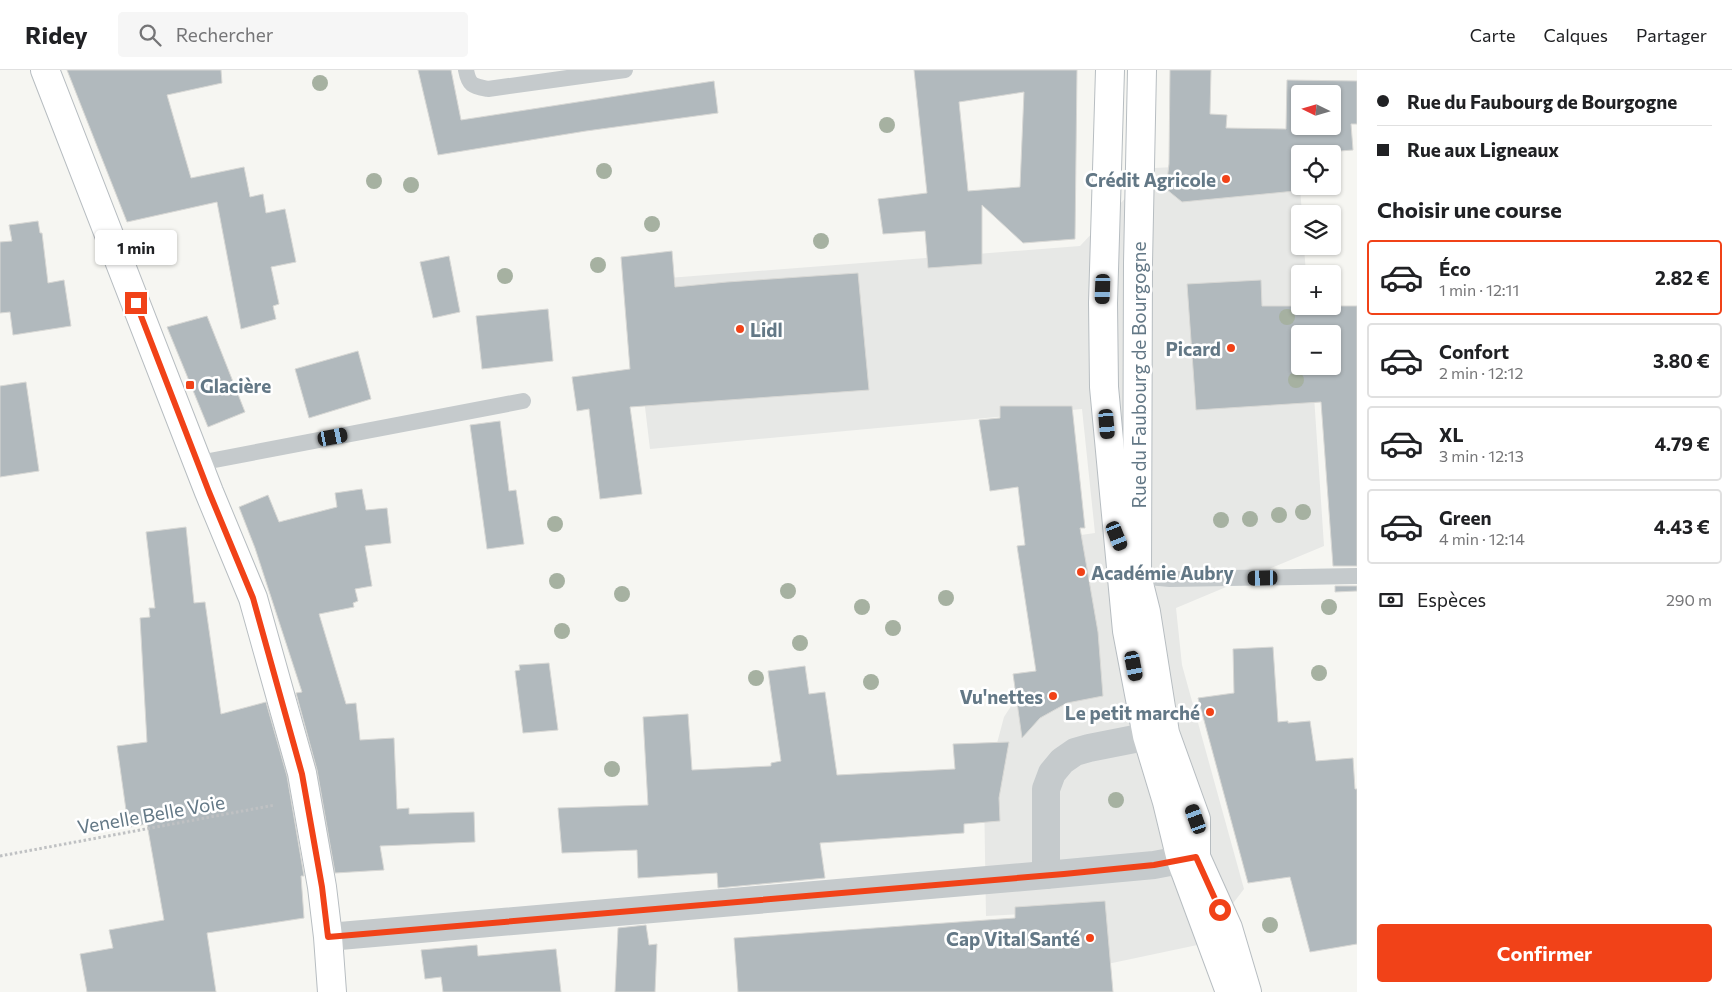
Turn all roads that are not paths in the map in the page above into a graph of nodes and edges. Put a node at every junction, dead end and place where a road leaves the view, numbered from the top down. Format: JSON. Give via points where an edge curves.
{"nodes":[{"id":1,"x":46,"y":70,"type":"edge"},
{"id":2,"x":466,"y":70,"type":"edge"},
{"id":3,"x":625,"y":70,"type":"edge"},
{"id":4,"x":1110,"y":70,"type":"edge"},
{"id":5,"x":1142,"y":70,"type":"edge"},
{"id":6,"x":524,"y":401,"type":"dead end"},
{"id":7,"x":199,"y":463,"type":"junction"},
{"id":8,"x":1117,"y":536,"type":"junction"},
{"id":9,"x":1137,"y":576,"type":"junction"},
{"id":10,"x":1357,"y":576,"type":"edge"},
{"id":11,"x":1156,"y":734,"type":"junction"},
{"id":12,"x":1189,"y":858,"type":"junction"},
{"id":13,"x":1046,"y":875,"type":"junction"},
{"id":14,"x":328,"y":937,"type":"junction"},
{"id":15,"x":332,"y":992,"type":"edge"},
{"id":16,"x":1230,"y":992,"type":"edge"},
{"id":17,"x":1247,"y":992,"type":"edge"}],
"edges":[{"from":1,"to":7,"type":"main road"},
{"from":2,"to":3,"type":"lane","via":[[468,80],[474,86],[488,89]]},
{"from":4,"to":8,"type":"main road","name":"Rue du Faubourg de Bourgogne","via":[[1103,322],[1104,387]]},
{"from":5,"to":9,"type":"main road","name":"Rue du Faubourg de Bourgogne"},
{"from":6,"to":7,"type":"lane"},
{"from":7,"to":14,"type":"main road","via":[[253,598],[302,774]]},
{"from":8,"to":9,"type":"lane","via":[[1130,568]]},
{"from":8,"to":11,"type":"main road","name":"Rue du Faubourg de Bourgogne","via":[[1127,631]]},
{"from":9,"to":10,"type":"lane","via":[[1170,579]]},
{"from":9,"to":11,"type":"main road","name":"Rue du Faubourg de Bourgogne","via":[[1146,612]]},
{"from":11,"to":12,"type":"main road","name":"Rue du Faubourg de Bourgogne","via":[[1196,819]]},
{"from":11,"to":13,"type":"street","via":[[1075,752],[1052,773],[1046,789]]},
{"from":12,"to":13,"type":"street","via":[[1154,865]]},
{"from":12,"to":16,"type":"main road","name":"Rue du Faubourg de Bourgogne"},
{"from":12,"to":17,"type":"main road","name":"Rue du Faubourg de Bourgogne","via":[[1228,928]]},
{"from":13,"to":14,"type":"street"},
{"from":14,"to":15,"type":"main road"}]}
